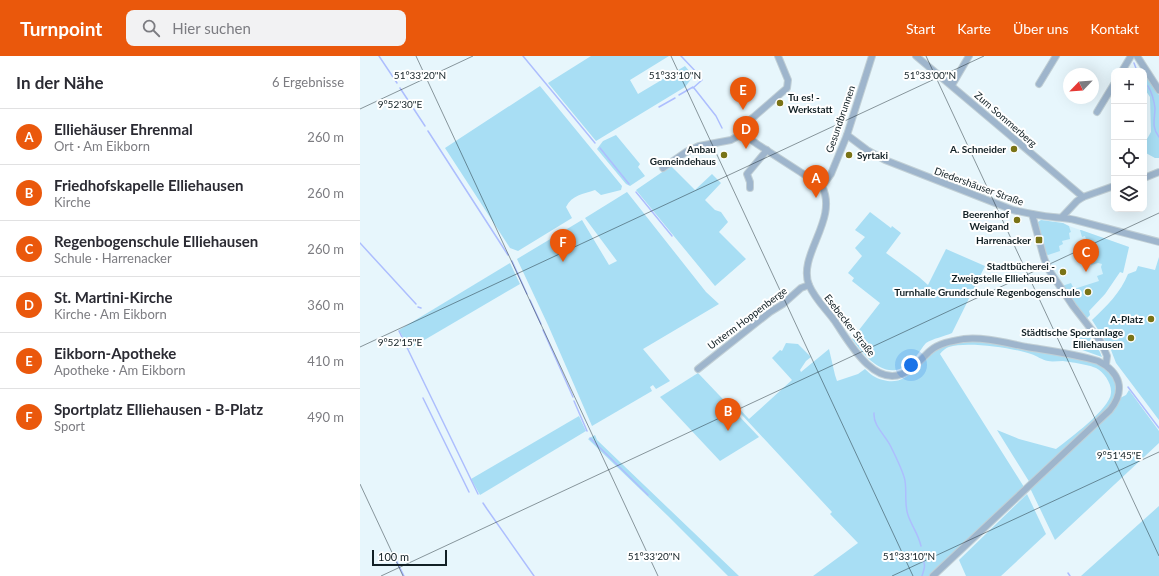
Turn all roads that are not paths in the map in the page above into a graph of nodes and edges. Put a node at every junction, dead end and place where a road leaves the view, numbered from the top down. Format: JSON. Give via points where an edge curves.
{"nodes":[{"id":1,"x":778,"y":56,"type":"edge"},
{"id":2,"x":872,"y":56,"type":"edge"},
{"id":3,"x":916,"y":56,"type":"edge"},
{"id":4,"x":969,"y":56,"type":"edge"},
{"id":5,"x":1056,"y":56,"type":"edge"},
{"id":6,"x":1131,"y":56,"type":"edge"},
{"id":7,"x":1137,"y":56,"type":"edge"},
{"id":8,"x":1124,"y":68,"type":"edge"},
{"id":9,"x":1039,"y":84,"type":"dead end"},
{"id":10,"x":952,"y":85,"type":"junction"},
{"id":11,"x":1111,"y":89,"type":"edge"},
{"id":12,"x":1159,"y":90,"type":"edge"},
{"id":13,"x":1097,"y":112,"type":"dead end"},
{"id":14,"x":745,"y":132,"type":"junction"},
{"id":15,"x":847,"y":135,"type":"junction"},
{"id":16,"x":767,"y":150,"type":"junction"},
{"id":17,"x":663,"y":168,"type":"dead end"},
{"id":18,"x":1159,"y":172,"type":"edge"},
{"id":19,"x":1147,"y":177,"type":"edge"},
{"id":20,"x":822,"y":186,"type":"junction"},
{"id":21,"x":1111,"y":187,"type":"edge"},
{"id":22,"x":750,"y":188,"type":"dead end"},
{"id":23,"x":1083,"y":197,"type":"junction"},
{"id":24,"x":1032,"y":214,"type":"junction"},
{"id":25,"x":1062,"y":217,"type":"junction"},
{"id":26,"x":1159,"y":242,"type":"edge"},
{"id":27,"x":809,"y":285,"type":"junction"},
{"id":28,"x":1106,"y":364,"type":"junction"},
{"id":29,"x":698,"y":369,"type":"dead end"},
{"id":30,"x":933,"y":576,"type":"edge"}],
"edges":[{"from":1,"to":14,"type":"street","via":[[788,80],[787,88],[749,121]]},
{"from":2,"to":15,"type":"street","name":"Gesundbrunnen"},
{"from":3,"to":10,"type":"street","name":"Zum Sommerberg"},
{"from":4,"to":10,"type":"street"},
{"from":5,"to":9,"type":"street"},
{"from":6,"to":8,"type":"street"},
{"from":7,"to":12,"type":"street"},
{"from":10,"to":23,"type":"street","name":"Zum Sommerberg"},
{"from":11,"to":13,"type":"street"},
{"from":14,"to":16,"type":"street","via":[[752,141]]},
{"from":14,"to":17,"type":"street","via":[[731,140],[700,146],[686,152]]},
{"from":15,"to":20,"type":"street","name":"Gesundbrunnen","via":[[831,174]]},
{"from":15,"to":24,"type":"street","name":"Diedershäuser Straße","via":[[885,160],[1004,207]]},
{"from":16,"to":20,"type":"street"},
{"from":16,"to":22,"type":"street","via":[[747,174]]},
{"from":18,"to":19,"type":"street"},
{"from":20,"to":27,"type":"street","via":[[825,214],[808,264]]},
{"from":21,"to":23,"type":"street"},
{"from":23,"to":25,"type":"street"},
{"from":24,"to":25,"type":"street","name":"Diedershäuser Straße"},
{"from":24,"to":28,"type":"street","via":[[1049,270],[1105,349]]},
{"from":25,"to":26,"type":"street","name":"Diedershäuser Straße"},
{"from":27,"to":28,"type":"street","name":"Esebecker Straße","via":[[855,351],[873,369],[884,375],[904,374],[935,348],[967,339],[1088,358]]},
{"from":27,"to":29,"type":"street","name":"Unterm Hoppenberge","via":[[801,288],[784,304],[770,312]]},
{"from":28,"to":30,"type":"street","via":[[1118,381],[1116,403]]}]}
